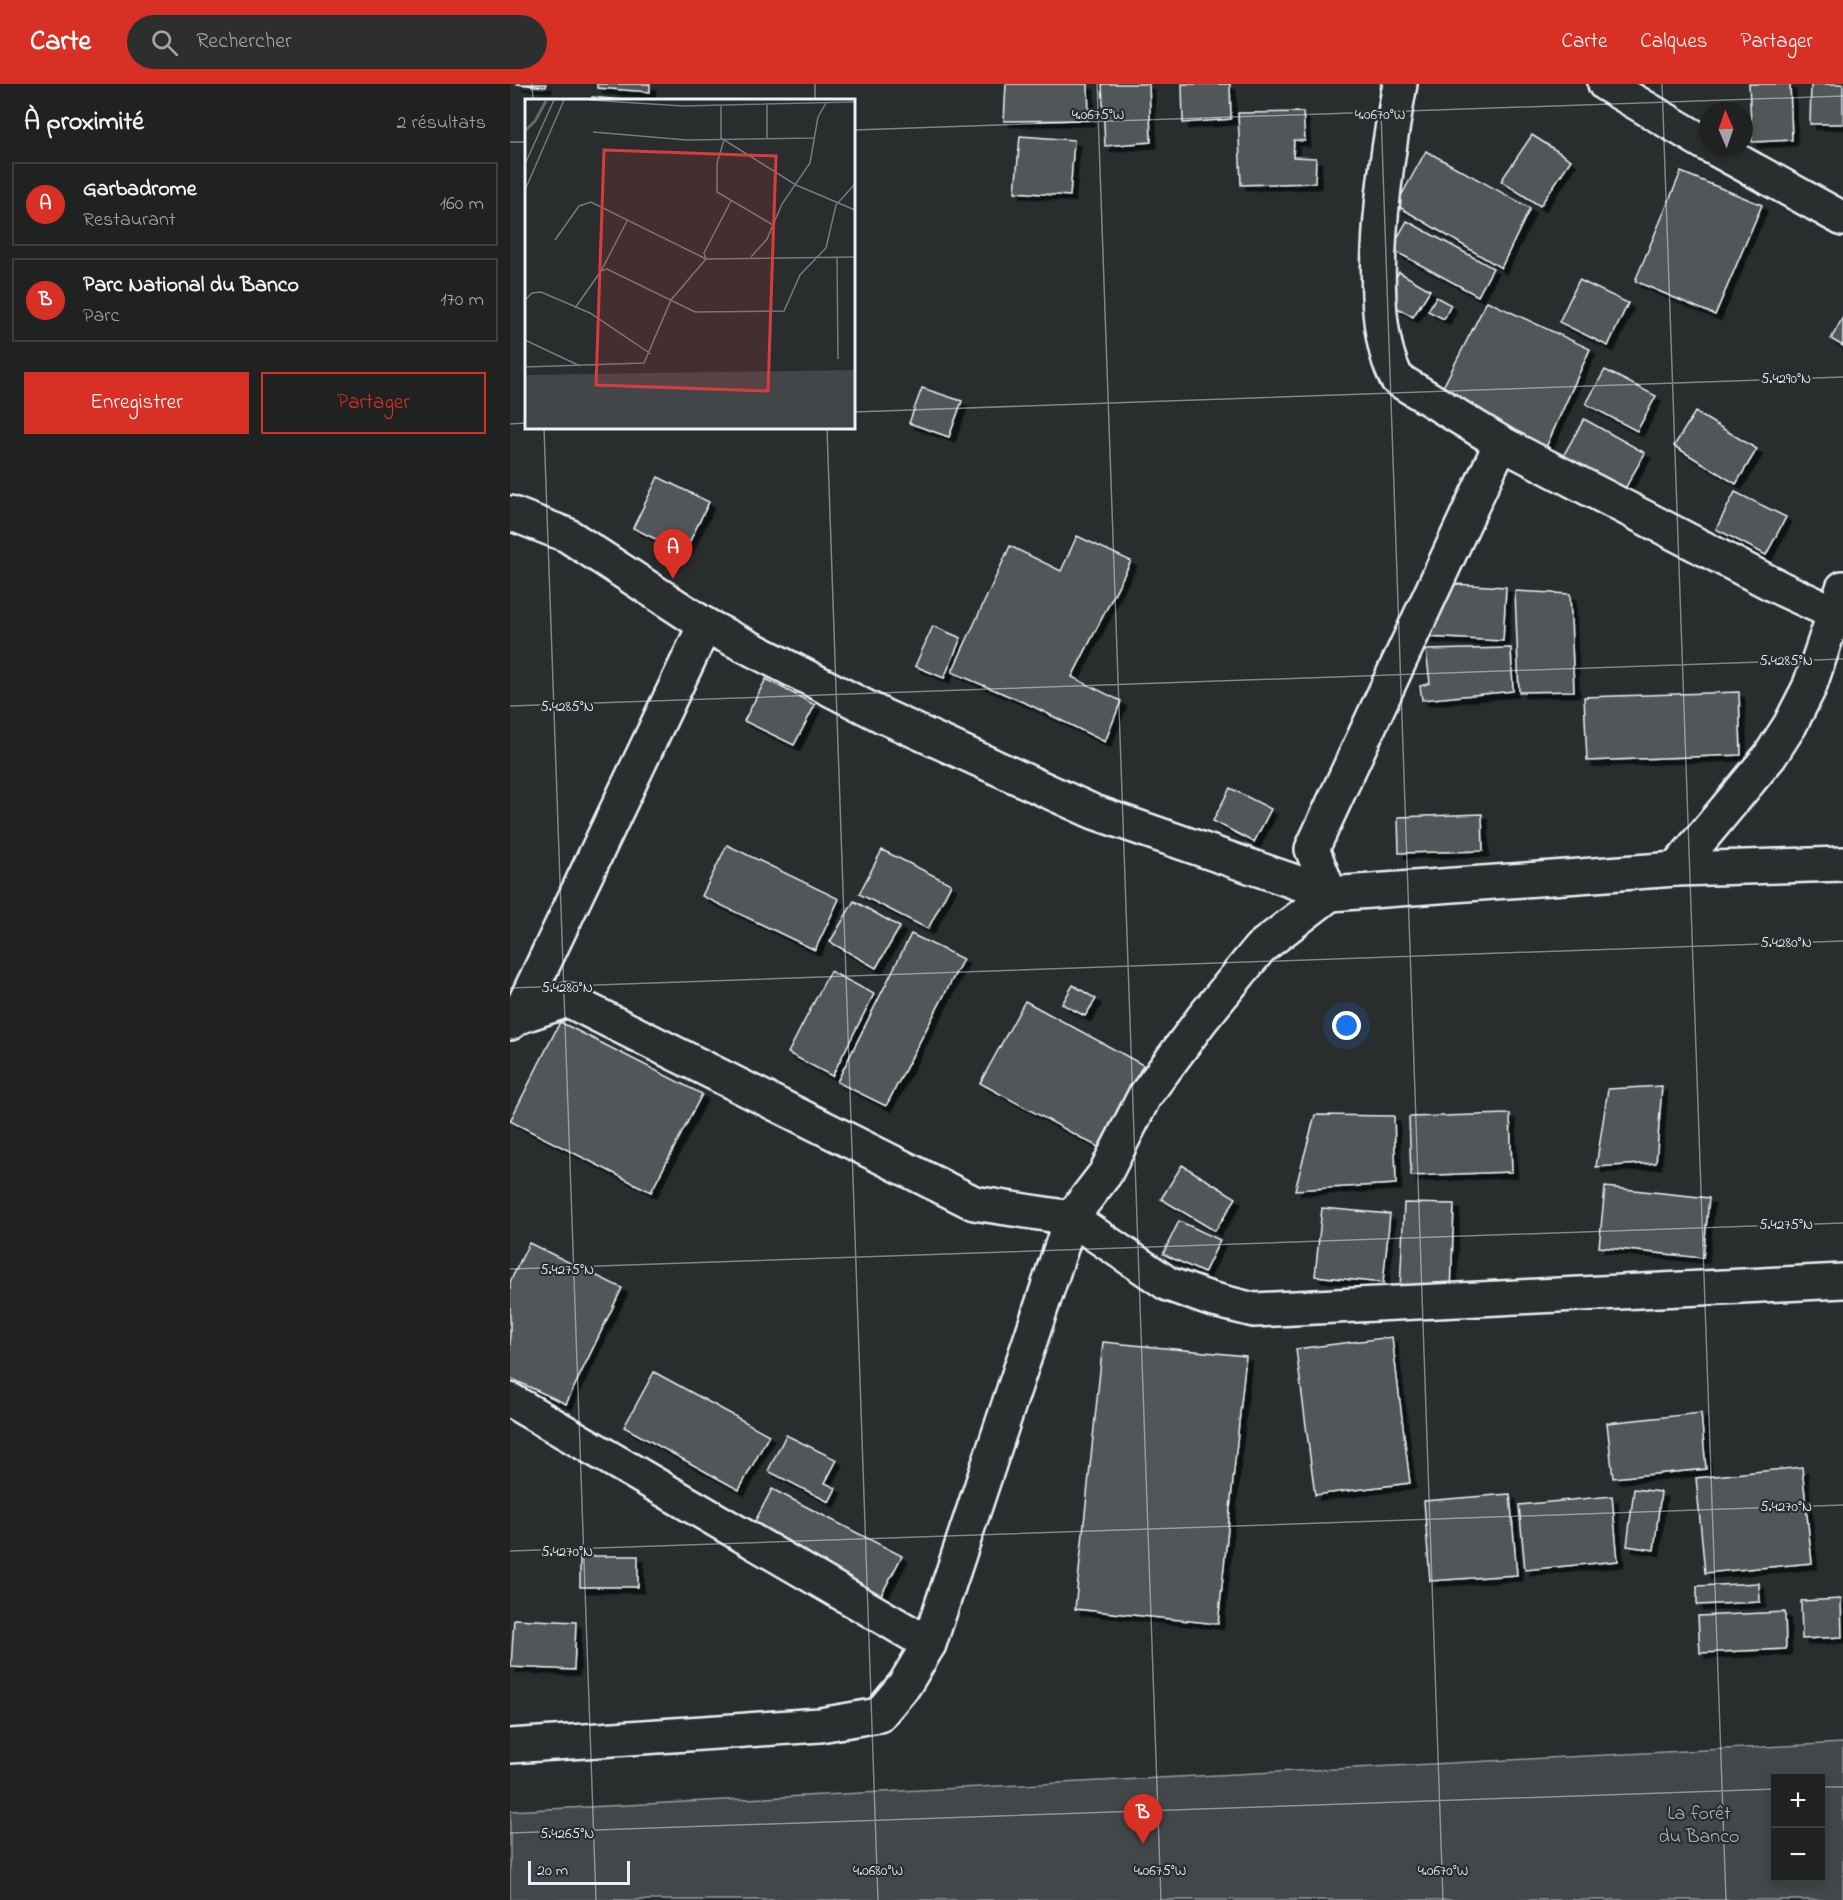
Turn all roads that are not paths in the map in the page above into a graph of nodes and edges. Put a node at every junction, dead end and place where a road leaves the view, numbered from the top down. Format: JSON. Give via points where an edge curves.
{"nodes":[{"id":1,"x":1400,"y":84,"type":"edge"},
{"id":2,"x":1605,"y":84,"type":"edge"},
{"id":3,"x":1699,"y":140,"type":"edge"},
{"id":4,"x":1728,"y":156,"type":"edge"},
{"id":5,"x":1843,"y":219,"type":"edge"},
{"id":6,"x":1501,"y":443,"type":"junction"},
{"id":7,"x":510,"y":513,"type":"edge"},
{"id":8,"x":1839,"y":601,"type":"edge"},
{"id":9,"x":705,"y":625,"type":"junction"},
{"id":10,"x":1843,"y":864,"type":"edge"},
{"id":11,"x":1676,"y":869,"type":"junction"},
{"id":12,"x":1330,"y":894,"type":"junction"},
{"id":13,"x":514,"y":1020,"type":"edge"},
{"id":14,"x":1071,"y":1218,"type":"junction"},
{"id":15,"x":1843,"y":1281,"type":"edge"},
{"id":16,"x":510,"y":1400,"type":"edge"},
{"id":17,"x":929,"y":1644,"type":"junction"},
{"id":18,"x":510,"y":1746,"type":"edge"}],
"edges":[{"from":1,"to":6,"type":"street","via":[[1387,151],[1381,232],[1381,323],[1389,363],[1397,379]]},
{"from":2,"to":3,"type":"street"},
{"from":4,"to":5,"type":"street"},
{"from":6,"to":8,"type":"street","via":[[1782,589]]},
{"from":6,"to":12,"type":"street","via":[[1312,849]]},
{"from":7,"to":9,"type":"street","via":[[567,535]]},
{"from":8,"to":11,"type":"street","via":[[1809,688],[1790,725],[1770,756]]},
{"from":9,"to":12,"type":"street","via":[[883,716],[1094,812]]},
{"from":9,"to":13,"type":"street"},
{"from":10,"to":11,"type":"street"},
{"from":11,"to":12,"type":"street"},
{"from":12,"to":14,"type":"street","via":[[1260,948],[1202,1019],[1144,1097],[1106,1174]]},
{"from":13,"to":14,"type":"street","via":[[568,1000],[974,1203]]},
{"from":14,"to":15,"type":"street","via":[[1168,1284],[1254,1310]]},
{"from":14,"to":17,"type":"street"},
{"from":16,"to":17,"type":"street"},
{"from":17,"to":18,"type":"street","via":[[905,1684],[879,1715],[820,1725]]}]}
